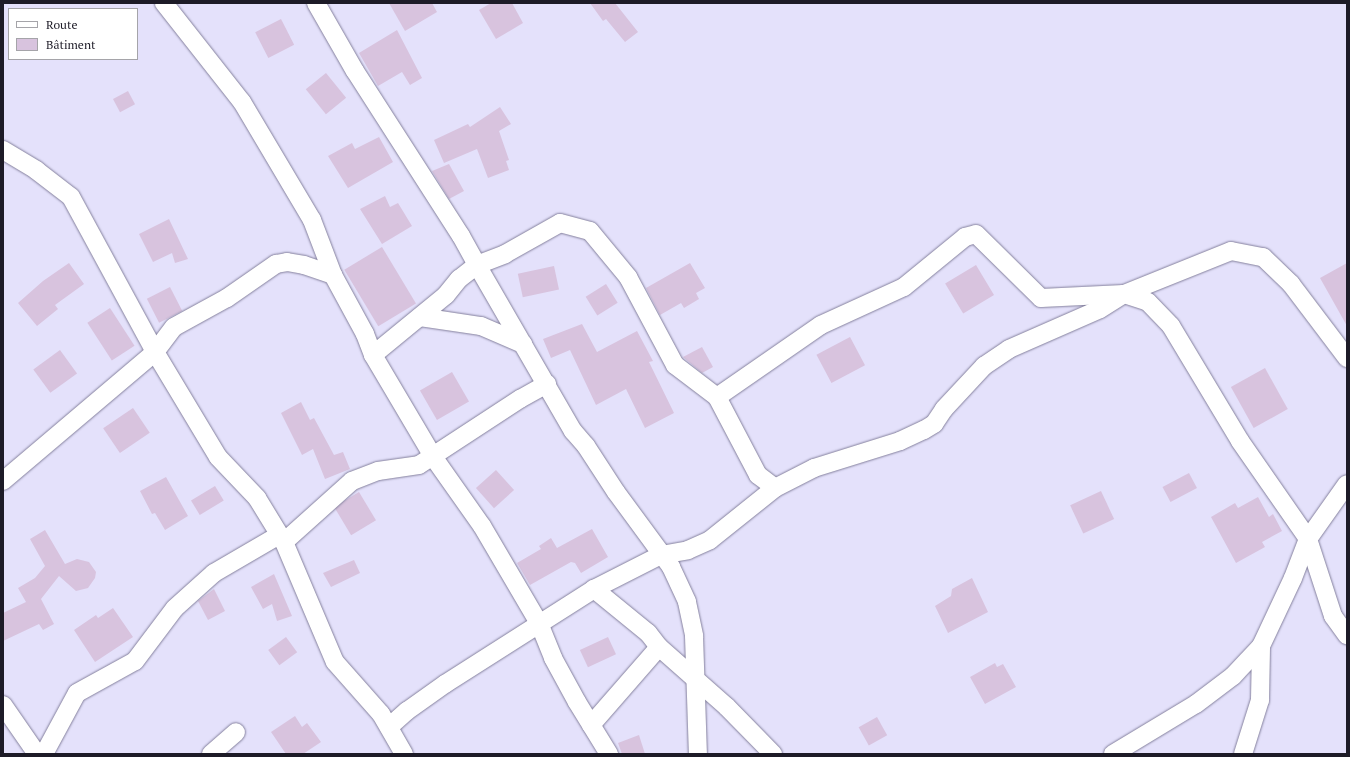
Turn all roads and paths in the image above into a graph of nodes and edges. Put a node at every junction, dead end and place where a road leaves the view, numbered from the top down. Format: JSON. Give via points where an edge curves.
{"nodes":[{"id":1,"x":164,"y":3,"type":"edge"},
{"id":2,"x":316,"y":3,"type":"edge"},
{"id":3,"x":3,"y":150,"type":"edge"},
{"id":4,"x":477,"y":265,"type":"junction"},
{"id":5,"x":333,"y":275,"type":"junction"},
{"id":6,"x":1124,"y":294,"type":"junction"},
{"id":7,"x":420,"y":317,"type":"junction"},
{"id":8,"x":524,"y":344,"type":"junction"},
{"id":9,"x":155,"y":352,"type":"junction"},
{"id":10,"x":374,"y":355,"type":"junction"},
{"id":11,"x":1347,"y":358,"type":"edge"},
{"id":12,"x":547,"y":384,"type":"junction"},
{"id":13,"x":717,"y":397,"type":"junction"},
{"id":14,"x":434,"y":458,"type":"junction"},
{"id":15,"x":3,"y":481,"type":"edge"},
{"id":16,"x":1347,"y":484,"type":"edge"},
{"id":17,"x":775,"y":488,"type":"junction"},
{"id":18,"x":281,"y":538,"type":"junction"},
{"id":19,"x":1308,"y":539,"type":"junction"},
{"id":20,"x":661,"y":555,"type":"junction"},
{"id":21,"x":594,"y":589,"type":"junction"},
{"id":22,"x":539,"y":623,"type":"junction"},
{"id":23,"x":1347,"y":635,"type":"edge"},
{"id":24,"x":1261,"y":646,"type":"junction"},
{"id":25,"x":659,"y":647,"type":"junction"},
{"id":26,"x":695,"y":677,"type":"junction"},
{"id":27,"x":3,"y":705,"type":"edge"},
{"id":28,"x":591,"y":725,"type":"junction"},
{"id":29,"x":389,"y":727,"type":"junction"},
{"id":30,"x":236,"y":732,"type":"dead end"},
{"id":31,"x":37,"y":754,"type":"edge"},
{"id":32,"x":44,"y":754,"type":"edge"},
{"id":33,"x":211,"y":754,"type":"edge"},
{"id":34,"x":404,"y":754,"type":"edge"},
{"id":35,"x":609,"y":754,"type":"edge"},
{"id":36,"x":698,"y":754,"type":"edge"},
{"id":37,"x":773,"y":754,"type":"edge"},
{"id":38,"x":1113,"y":754,"type":"edge"},
{"id":39,"x":1243,"y":754,"type":"edge"}],
"edges":[{"from":1,"to":5,"type":"street","via":[[242,102],[312,220]]},
{"from":2,"to":4,"type":"street"},
{"from":3,"to":9,"type":"street","via":[[36,170],[71,198]]},
{"from":4,"to":7,"type":"street"},
{"from":4,"to":8,"type":"street"},
{"from":4,"to":13,"type":"street","via":[[505,254],[560,223],[590,231],[628,277],[675,365]]},
{"from":5,"to":9,"type":"street","via":[[298,264],[276,264],[227,298],[174,327]]},
{"from":5,"to":10,"type":"street"},
{"from":6,"to":11,"type":"street","via":[[1231,251],[1263,257],[1291,284]]},
{"from":6,"to":13,"type":"street","via":[[1041,298],[976,234],[965,237],[904,287],[821,325]]},
{"from":6,"to":17,"type":"street","via":[[1100,309],[1008,349],[984,366],[944,409],[934,424],[924,430],[900,442],[814,468]]},
{"from":6,"to":19,"type":"street","via":[[1148,302],[1172,326],[1240,441]]},
{"from":7,"to":8,"type":"street","via":[[481,326]]},
{"from":7,"to":10,"type":"street"},
{"from":8,"to":12,"type":"street"},
{"from":9,"to":15,"type":"street"},
{"from":9,"to":18,"type":"street","via":[[218,456],[257,498]]},
{"from":10,"to":14,"type":"street"},
{"from":12,"to":14,"type":"street","via":[[520,399]]},
{"from":12,"to":20,"type":"street","via":[[573,432],[586,446]]},
{"from":13,"to":17,"type":"street","via":[[758,475]]},
{"from":14,"to":18,"type":"street","via":[[419,465],[378,471],[352,480]]},
{"from":14,"to":22,"type":"street","via":[[482,526]]},
{"from":16,"to":19,"type":"street"},
{"from":17,"to":20,"type":"street","via":[[710,540],[688,550]]},
{"from":18,"to":29,"type":"street","via":[[335,662]]},
{"from":18,"to":32,"type":"street","via":[[214,573],[175,608],[135,661],[77,693]]},
{"from":19,"to":23,"type":"street","via":[[1333,616]]},
{"from":19,"to":24,"type":"street"},
{"from":20,"to":21,"type":"street"},
{"from":20,"to":26,"type":"street","via":[[671,567],[687,602],[694,636]]},
{"from":21,"to":22,"type":"street"},
{"from":21,"to":25,"type":"street","via":[[648,633]]},
{"from":22,"to":28,"type":"street","via":[[553,658]]},
{"from":22,"to":29,"type":"street","via":[[420,702]]},
{"from":24,"to":38,"type":"street","via":[[1233,676],[1196,704]]},
{"from":24,"to":39,"type":"street","via":[[1260,700]]},
{"from":25,"to":26,"type":"street"},
{"from":25,"to":28,"type":"street"},
{"from":26,"to":36,"type":"street"},
{"from":26,"to":37,"type":"street"},
{"from":27,"to":31,"type":"street"},
{"from":28,"to":35,"type":"street"},
{"from":29,"to":34,"type":"street"},
{"from":30,"to":33,"type":"street"}]}
